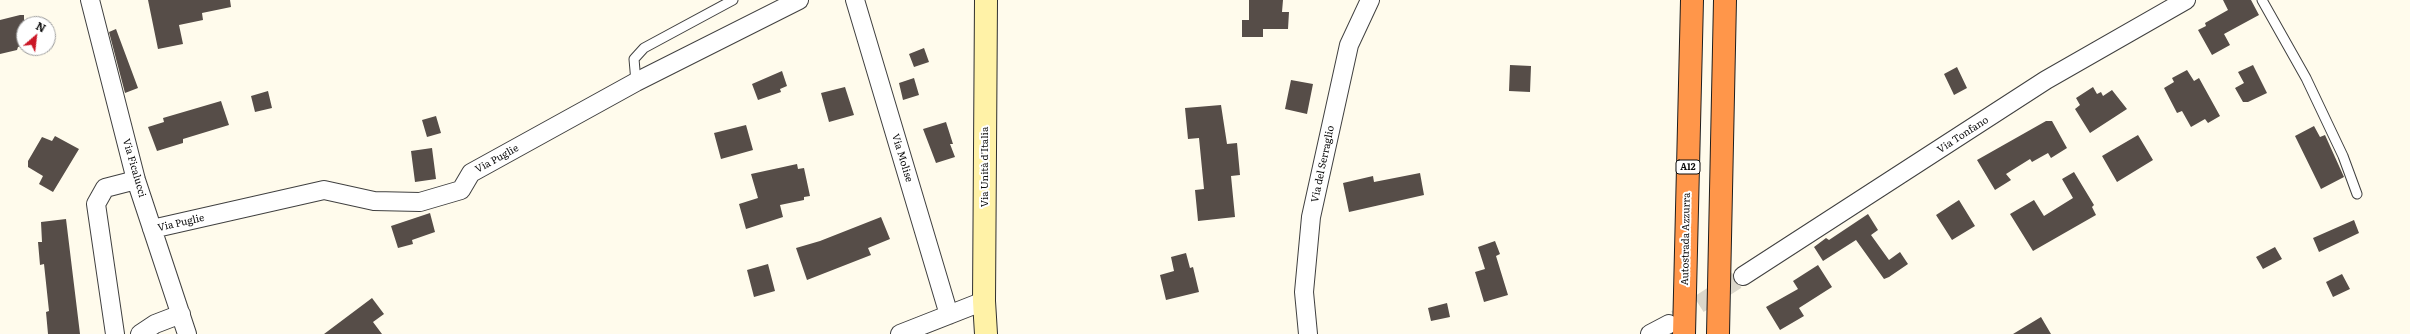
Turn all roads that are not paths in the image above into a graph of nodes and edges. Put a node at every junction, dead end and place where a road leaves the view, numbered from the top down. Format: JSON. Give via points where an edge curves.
{"nodes":[{"id":1,"x":90,"y":0,"type":"edge"},
{"id":2,"x":733,"y":0,"type":"edge"},
{"id":3,"x":799,"y":0,"type":"edge"},
{"id":4,"x":855,"y":0,"type":"edge"},
{"id":5,"x":986,"y":0,"type":"edge"},
{"id":6,"x":1370,"y":0,"type":"edge"},
{"id":7,"x":1692,"y":0,"type":"edge"},
{"id":8,"x":1725,"y":0,"type":"edge"},
{"id":9,"x":2186,"y":0,"type":"edge"},
{"id":10,"x":2262,"y":0,"type":"edge"},
{"id":11,"x":636,"y":82,"type":"junction"},
{"id":12,"x":136,"y":180,"type":"junction"},
{"id":13,"x":2357,"y":194,"type":"dead end"},
{"id":14,"x":152,"y":229,"type":"junction"},
{"id":15,"x":1742,"y":276,"type":"tunnel mouth"},
{"id":16,"x":984,"y":301,"type":"junction"},
{"id":17,"x":181,"y":314,"type":"junction"},
{"id":18,"x":949,"y":315,"type":"junction"},
{"id":19,"x":1676,"y":329,"type":"edge"},
{"id":20,"x":115,"y":334,"type":"edge"},
{"id":21,"x":140,"y":334,"type":"edge"},
{"id":22,"x":187,"y":334,"type":"edge"},
{"id":23,"x":900,"y":334,"type":"edge"},
{"id":24,"x":986,"y":334,"type":"edge"},
{"id":25,"x":1308,"y":334,"type":"edge"},
{"id":26,"x":1650,"y":334,"type":"edge"},
{"id":27,"x":1718,"y":334,"type":"edge"}],
"edges":[{"from":1,"to":12,"type":"street","name":"Via Ficalucci"},
{"from":2,"to":11,"type":"lane","via":[[644,48],[634,59]]},
{"from":3,"to":11,"type":"street","name":"Via Puglie"},
{"from":4,"to":18,"type":"street","name":"Via Molise"},
{"from":5,"to":16,"type":"main road","name":"Via Unità d'Italia"},
{"from":6,"to":25,"type":"street","name":"Via del Serraglio","via":[[1349,45],[1311,217],[1304,292]]},
{"from":7,"to":19,"type":"highway","name":"Autostrada Azzurra","number":"A12"},
{"from":8,"to":27,"type":"highway"},
{"from":9,"to":15,"type":"street","name":"Via Tonfano","via":[[2046,80]]},
{"from":10,"to":13,"type":"lane","via":[[2306,78],[2343,156]]},
{"from":11,"to":14,"type":"street","name":"Via Puglie","via":[[471,173],[461,190],[420,202],[374,201],[324,190]]},
{"from":12,"to":14,"type":"street","name":"Via Ficalucci"},
{"from":12,"to":20,"type":"street","via":[[105,188],[96,204]]},
{"from":14,"to":17,"type":"street","name":"Via Ficalucci"},
{"from":16,"to":18,"type":"street"},
{"from":16,"to":24,"type":"main road","name":"Via Unità d'Italia"},
{"from":17,"to":21,"type":"street","via":[[155,324]]},
{"from":17,"to":22,"type":"street","name":"Via Ficalucci"},
{"from":18,"to":23,"type":"street"},
{"from":19,"to":26,"type":"street"}]}
